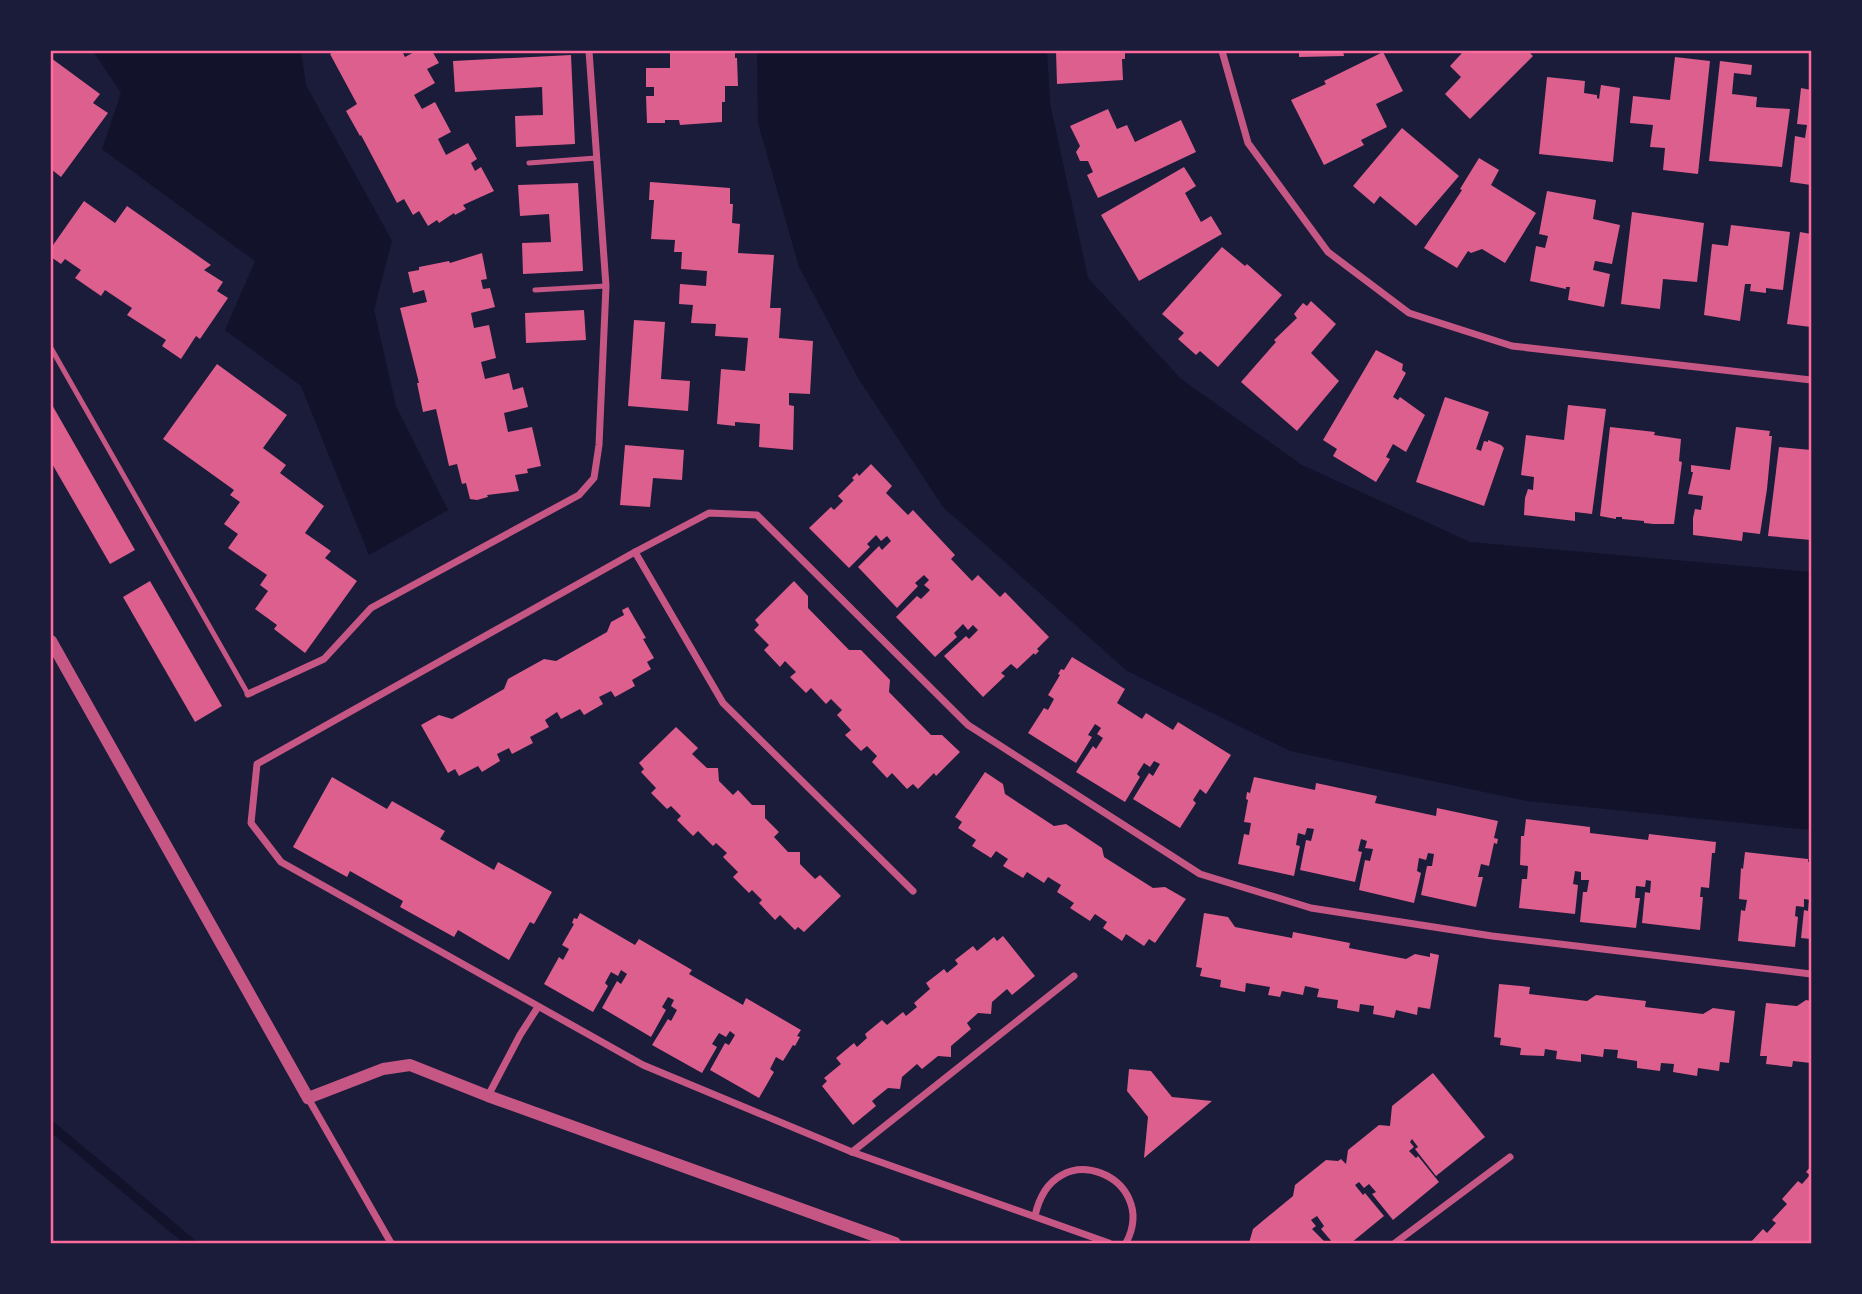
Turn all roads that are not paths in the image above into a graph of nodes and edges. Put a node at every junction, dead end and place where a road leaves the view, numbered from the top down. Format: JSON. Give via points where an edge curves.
{"nodes":[{"id":1,"x":589,"y":51,"type":"edge"},
{"id":2,"x":1222,"y":51,"type":"edge"},
{"id":3,"x":596,"y":158,"type":"junction"},
{"id":4,"x":529,"y":163,"type":"dead end"},
{"id":5,"x":606,"y":286,"type":"junction"},
{"id":6,"x":535,"y":290,"type":"dead end"},
{"id":7,"x":51,"y":348,"type":"edge"},
{"id":8,"x":1811,"y":380,"type":"edge"},
{"id":9,"x":635,"y":552,"type":"junction"},
{"id":10,"x":51,"y":641,"type":"edge"},
{"id":11,"x":248,"y":694,"type":"joint"},
{"id":12,"x":913,"y":891,"type":"dead end"},
{"id":13,"x":1811,"y":974,"type":"edge"},
{"id":14,"x":1074,"y":976,"type":"dead end"},
{"id":15,"x":538,"y":1007,"type":"junction"},
{"id":16,"x":488,"y":1096,"type":"junction"},
{"id":17,"x":308,"y":1098,"type":"junction"},
{"id":18,"x":852,"y":1152,"type":"junction"},
{"id":19,"x":1510,"y":1157,"type":"dead end"},
{"id":20,"x":1035,"y":1216,"type":"junction"},
{"id":21,"x":390,"y":1241,"type":"edge"},
{"id":22,"x":895,"y":1243,"type":"edge"},
{"id":23,"x":1109,"y":1243,"type":"edge"},
{"id":24,"x":1126,"y":1243,"type":"edge"},
{"id":25,"x":1395,"y":1243,"type":"edge"}],
"edges":[{"from":1,"to":3,"type":"street"},
{"from":2,"to":8,"type":"street","via":[[1248,143],[1328,252],[1409,313],[1512,346]]},
{"from":3,"to":4,"type":"lane"},
{"from":3,"to":5,"type":"street"},
{"from":5,"to":6,"type":"lane"},
{"from":5,"to":11,"type":"street","via":[[594,478],[579,495],[372,608],[324,659]]},
{"from":7,"to":11,"type":"lane"},
{"from":9,"to":12,"type":"street","via":[[723,703]]},
{"from":9,"to":13,"type":"street","via":[[709,513],[757,515],[968,725],[1200,874],[1311,908],[1492,936]]},
{"from":9,"to":15,"type":"street","via":[[257,764],[251,823],[281,862]]},
{"from":10,"to":17,"type":"street"},
{"from":14,"to":18,"type":"street"},
{"from":15,"to":16,"type":"street"},
{"from":15,"to":18,"type":"street","via":[[643,1065]]},
{"from":16,"to":17,"type":"street","via":[[410,1065],[383,1069]]},
{"from":16,"to":22,"type":"street"},
{"from":17,"to":21,"type":"street"},
{"from":18,"to":20,"type":"street"},
{"from":19,"to":25,"type":"street"},
{"from":20,"to":23,"type":"street"},
{"from":20,"to":24,"type":"street","via":[[1047,1186],[1076,1170],[1093,1170],[1115,1181],[1130,1201],[1133,1217]]}]}
